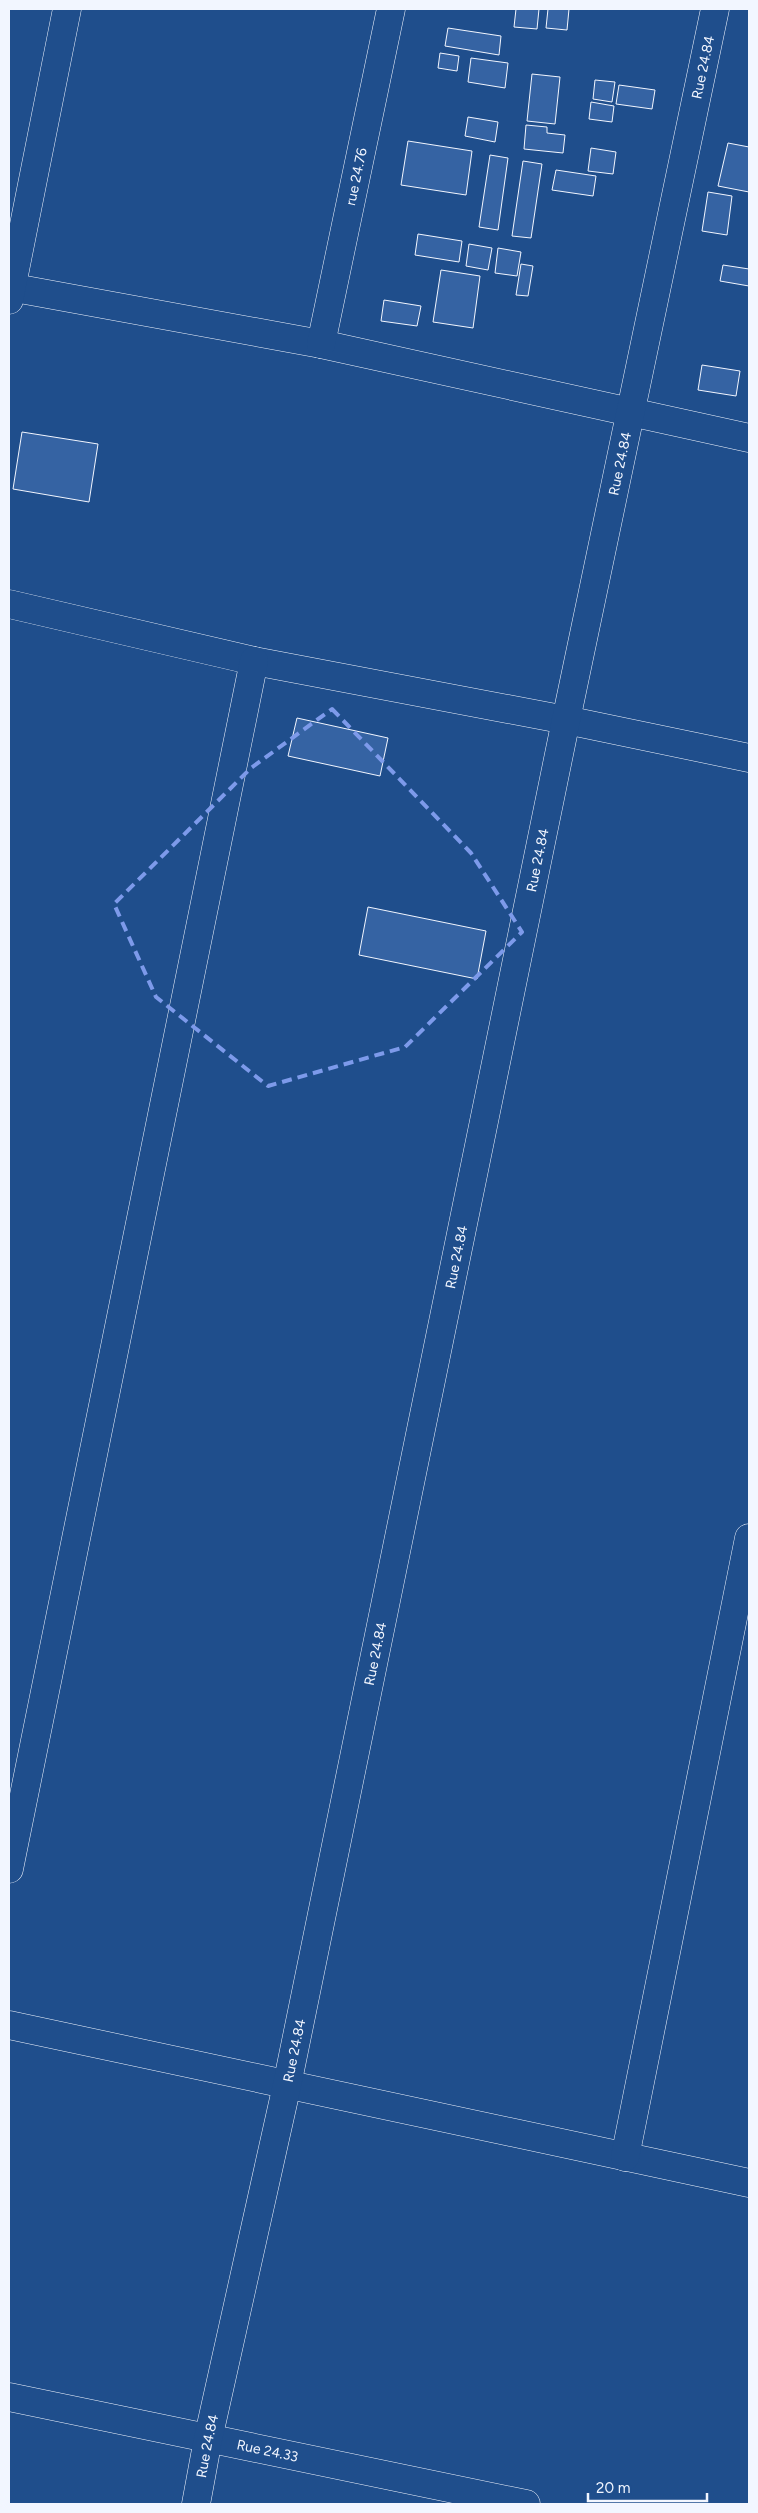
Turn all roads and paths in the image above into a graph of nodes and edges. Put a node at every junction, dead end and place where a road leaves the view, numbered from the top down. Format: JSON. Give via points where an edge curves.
{"nodes":[{"id":1,"x":67,"y":9,"type":"edge"},
{"id":2,"x":391,"y":9,"type":"edge"},
{"id":3,"x":715,"y":9,"type":"edge"},
{"id":4,"x":10,"y":291,"type":"edge"},
{"id":5,"x":321,"y":344,"type":"junction"},
{"id":6,"x":630,"y":412,"type":"junction"},
{"id":7,"x":749,"y":438,"type":"edge"},
{"id":8,"x":9,"y":604,"type":"edge"},
{"id":9,"x":254,"y":662,"type":"junction"},
{"id":10,"x":566,"y":720,"type":"junction"},
{"id":11,"x":749,"y":758,"type":"edge"},
{"id":12,"x":749,"y":1538,"type":"edge"},
{"id":13,"x":9,"y":1869,"type":"edge"},
{"id":14,"x":9,"y":2025,"type":"edge"},
{"id":15,"x":287,"y":2085,"type":"junction"},
{"id":16,"x":625,"y":2157,"type":"junction"},
{"id":17,"x":749,"y":2184,"type":"edge"},
{"id":18,"x":9,"y":2397,"type":"edge"},
{"id":19,"x":208,"y":2439,"type":"junction"},
{"id":20,"x":196,"y":2504,"type":"edge"},
{"id":21,"x":526,"y":2504,"type":"edge"}],
"edges":[{"from":1,"to":4,"type":"street"},
{"from":2,"to":5,"type":"street","name":"rue 24.76"},
{"from":3,"to":6,"type":"street","name":"Rue 24.84"},
{"from":4,"to":5,"type":"street"},
{"from":5,"to":6,"type":"street"},
{"from":6,"to":7,"type":"street"},
{"from":6,"to":10,"type":"street","name":"Rue 24.84"},
{"from":8,"to":9,"type":"street"},
{"from":9,"to":10,"type":"street"},
{"from":9,"to":13,"type":"street"},
{"from":10,"to":11,"type":"street"},
{"from":10,"to":15,"type":"street","name":"Rue 24.84"},
{"from":12,"to":16,"type":"street"},
{"from":14,"to":15,"type":"street"},
{"from":15,"to":16,"type":"street"},
{"from":15,"to":19,"type":"street","name":"Rue 24.84"},
{"from":16,"to":17,"type":"street"},
{"from":18,"to":19,"type":"street","name":"Rue 24.33"},
{"from":19,"to":20,"type":"street","name":"Rue 24.84"},
{"from":19,"to":21,"type":"street","name":"Rue 24.33"}]}
